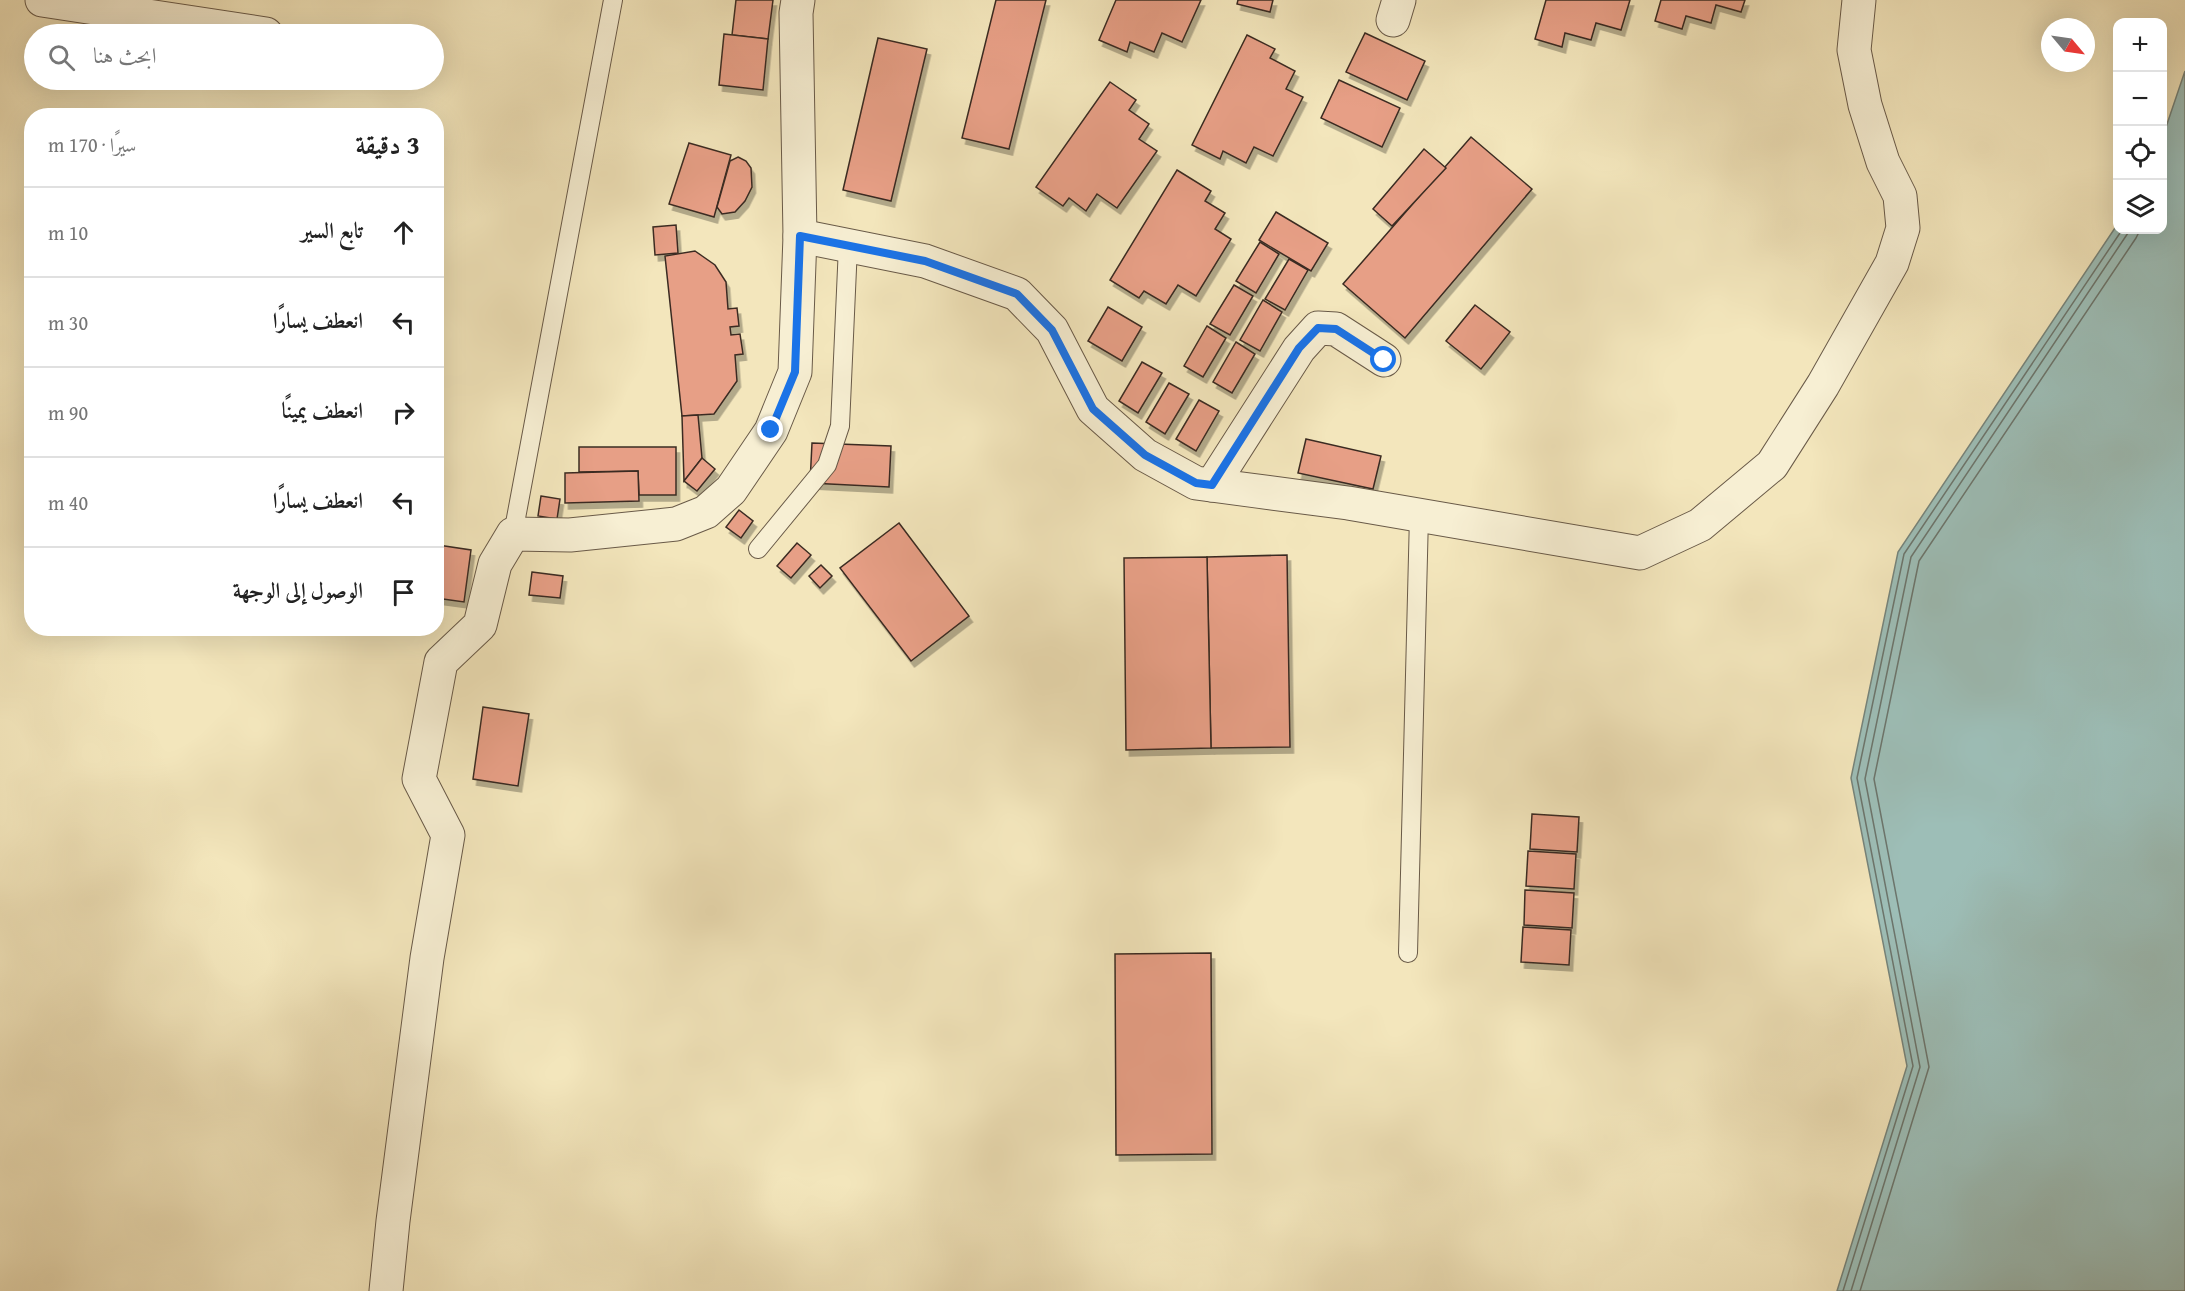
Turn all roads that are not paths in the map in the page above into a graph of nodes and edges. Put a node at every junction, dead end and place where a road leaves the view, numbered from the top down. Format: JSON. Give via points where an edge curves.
{"nodes":[{"id":1,"x":42,"y":0,"type":"edge"},
{"id":2,"x":613,"y":0,"type":"edge"},
{"id":3,"x":798,"y":0,"type":"edge"},
{"id":4,"x":1859,"y":0,"type":"edge"},
{"id":5,"x":200,"y":24,"type":"edge"},
{"id":6,"x":800,"y":236,"type":"junction"},
{"id":7,"x":848,"y":246,"type":"junction"},
{"id":8,"x":1384,"y":360,"type":"dead end"},
{"id":9,"x":1212,"y":485,"type":"junction"},
{"id":10,"x":1419,"y":516,"type":"junction"},
{"id":11,"x":513,"y":534,"type":"junction"},
{"id":12,"x":758,"y":549,"type":"dead end"},
{"id":13,"x":1408,"y":953,"type":"dead end"},
{"id":14,"x":386,"y":1291,"type":"edge"}],
"edges":[{"from":1,"to":5,"type":"street"},
{"from":2,"to":11,"type":"lane"},
{"from":3,"to":6,"type":"street"},
{"from":4,"to":10,"type":"street","via":[[1854,50],[1879,150],[1900,196],[1903,228],[1892,263],[1772,465],[1700,525],[1640,553]]},
{"from":6,"to":7,"type":"street"},
{"from":6,"to":11,"type":"street","via":[[795,372],[771,430],[731,490],[706,512],[676,524],[570,535]]},
{"from":7,"to":9,"type":"street","via":[[925,261],[1017,294],[1052,330],[1093,409],[1145,455],[1196,483]]},
{"from":7,"to":12,"type":"lane","via":[[840,426],[827,465]]},
{"from":8,"to":9,"type":"street","via":[[1336,329],[1318,328],[1299,348]]},
{"from":9,"to":10,"type":"street"},
{"from":10,"to":13,"type":"lane"},
{"from":11,"to":14,"type":"street","via":[[495,564],[480,625],[441,662],[419,779],[448,835],[427,958]]}]}
